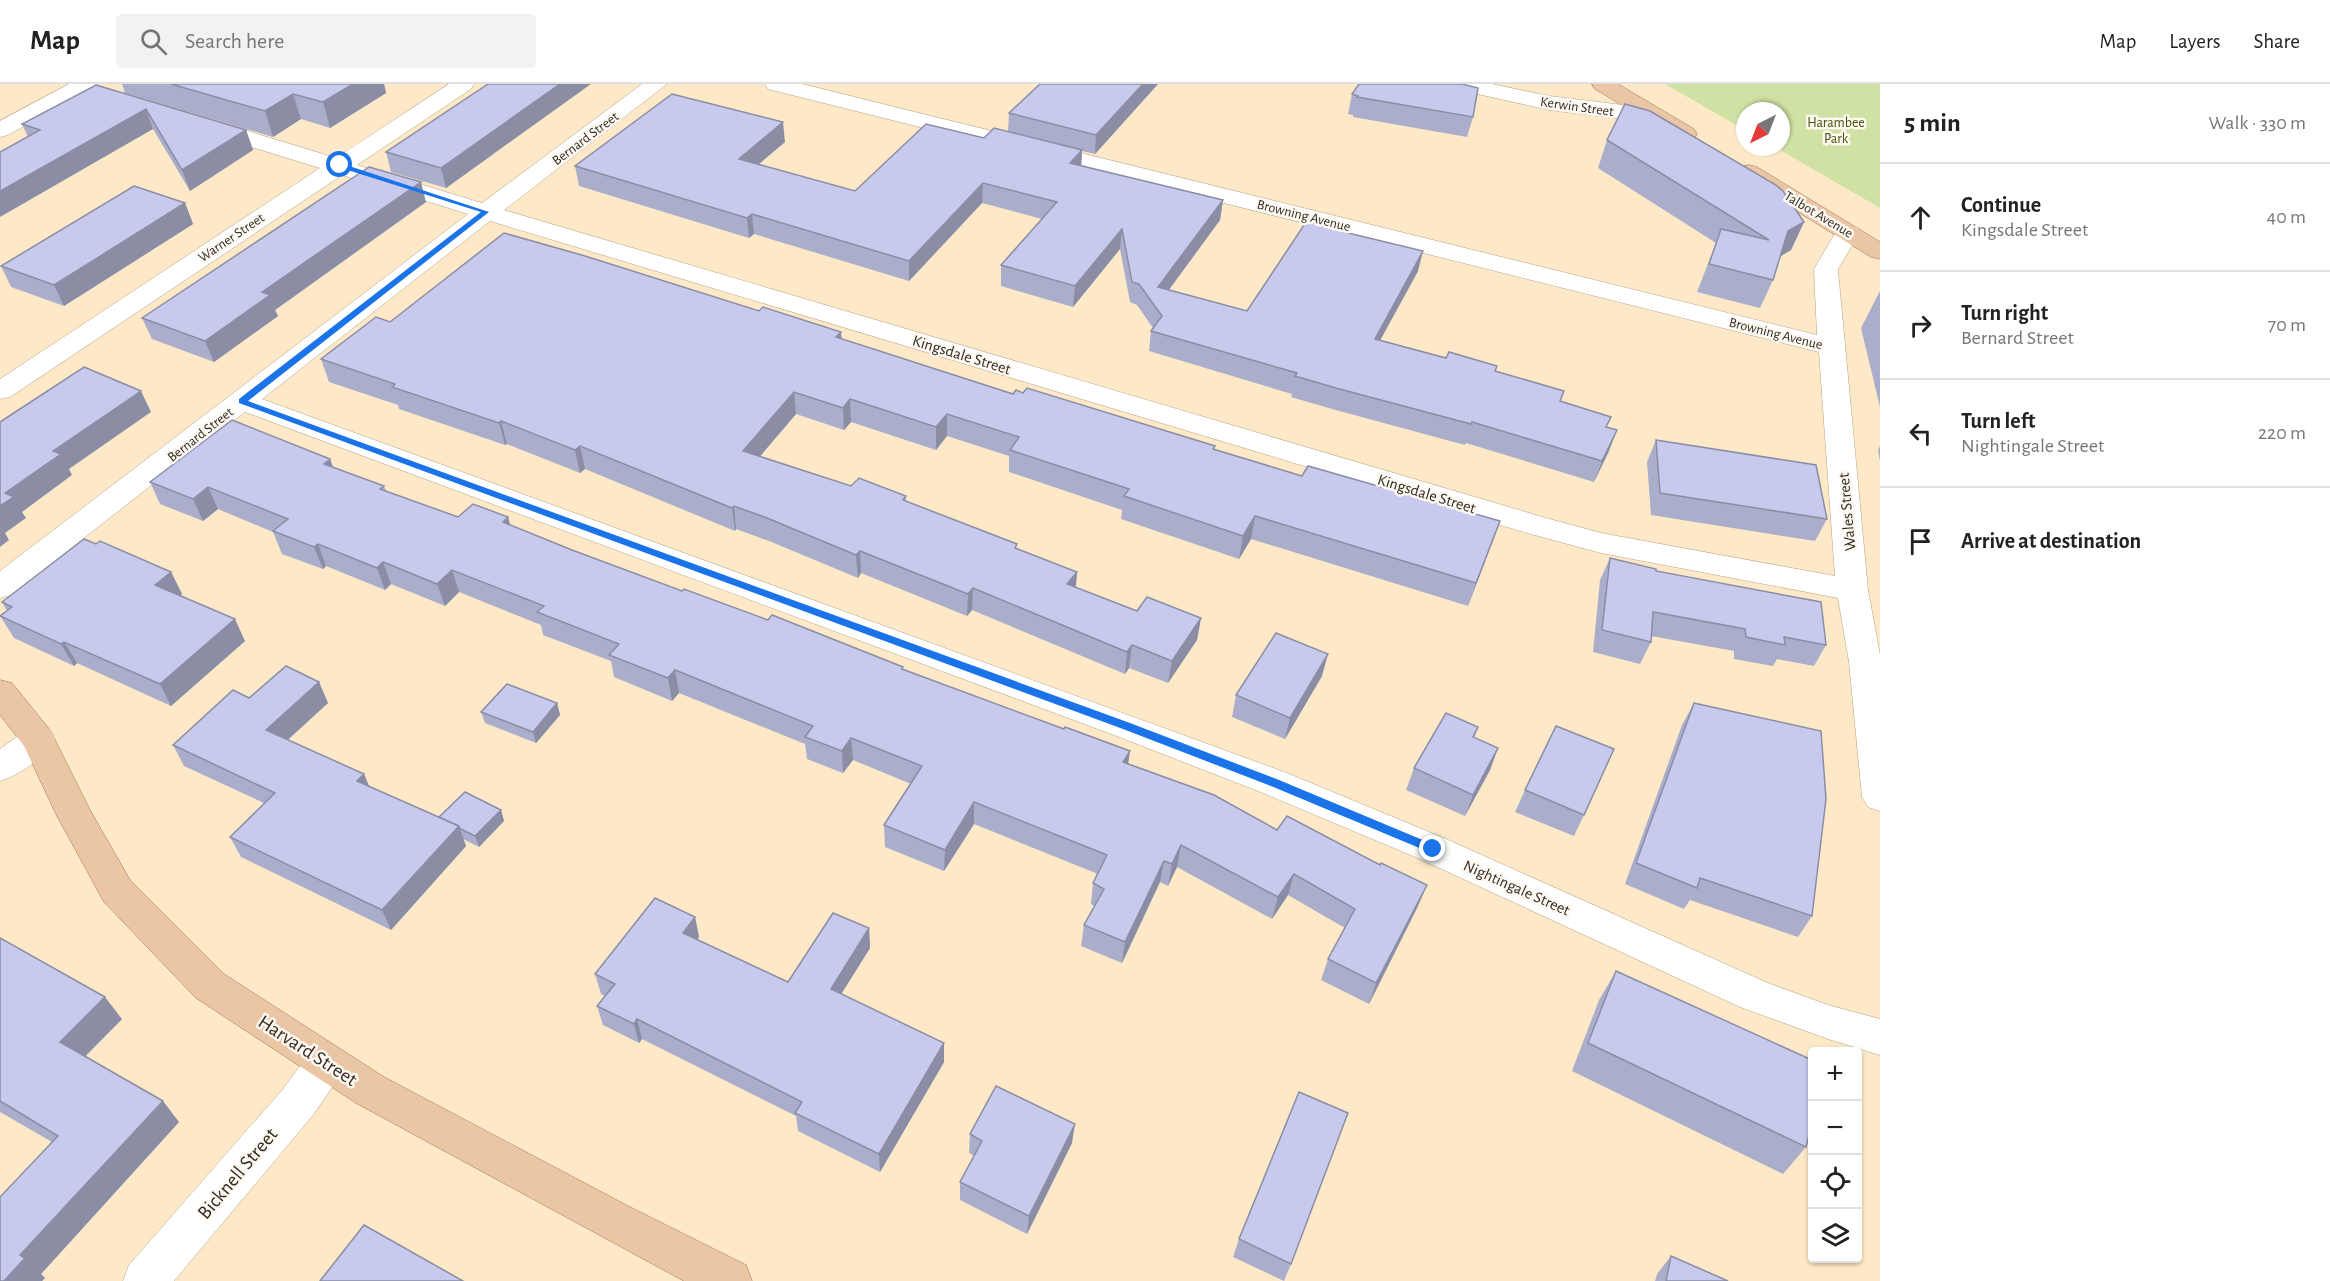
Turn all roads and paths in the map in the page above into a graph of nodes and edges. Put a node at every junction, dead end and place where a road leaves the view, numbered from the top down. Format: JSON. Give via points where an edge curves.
{"nodes":[{"id":1,"x":463,"y":84,"type":"edge"},
{"id":2,"x":656,"y":84,"type":"edge"},
{"id":3,"x":776,"y":84,"type":"edge"},
{"id":4,"x":1463,"y":84,"type":"edge"},
{"id":5,"x":1603,"y":84,"type":"edge"},
{"id":6,"x":82,"y":86,"type":"edge"},
{"id":7,"x":147,"y":108,"type":"edge"},
{"id":8,"x":1656,"y":116,"type":"junction"},
{"id":9,"x":181,"y":118,"type":"edge"},
{"id":10,"x":0,"y":130,"type":"edge"},
{"id":11,"x":1704,"y":145,"type":"edge"},
{"id":12,"x":1734,"y":163,"type":"edge"},
{"id":13,"x":340,"y":165,"type":"junction"},
{"id":14,"x":486,"y":212,"type":"junction"},
{"id":15,"x":1848,"y":232,"type":"junction"},
{"id":16,"x":1880,"y":252,"type":"edge"},
{"id":17,"x":1832,"y":347,"type":"junction"},
{"id":18,"x":0,"y":391,"type":"edge"},
{"id":19,"x":242,"y":401,"type":"junction"},
{"id":20,"x":0,"y":587,"type":"edge"},
{"id":21,"x":1852,"y":590,"type":"junction"},
{"id":22,"x":0,"y":692,"type":"edge"},
{"id":23,"x":38,"y":739,"type":"junction"},
{"id":24,"x":0,"y":768,"type":"edge"},
{"id":25,"x":1880,"y":797,"type":"edge"},
{"id":26,"x":1880,"y":1037,"type":"edge"},
{"id":27,"x":326,"y":1063,"type":"junction"},
{"id":28,"x":145,"y":1281,"type":"edge"},
{"id":29,"x":730,"y":1281,"type":"edge"}],
"edges":[{"from":1,"to":13,"type":"street","name":"Warner Street"},
{"from":2,"to":14,"type":"street","name":"Bernard Street"},
{"from":3,"to":17,"type":"street","name":"Browning Avenue"},
{"from":4,"to":8,"type":"street","name":"Kerwin Street","via":[[1549,103]]},
{"from":5,"to":8,"type":"main road"},
{"from":6,"to":7,"type":"street"},
{"from":6,"to":10,"type":"street"},
{"from":8,"to":11,"type":"main road"},
{"from":9,"to":13,"type":"street","name":"Kingsdale Street"},
{"from":12,"to":15,"type":"main road","name":"Talbot Avenue"},
{"from":13,"to":14,"type":"street","name":"Kingsdale Street"},
{"from":13,"to":18,"type":"street","name":"Warner Street"},
{"from":14,"to":19,"type":"street","name":"Bernard Street"},
{"from":14,"to":21,"type":"street","name":"Kingsdale Street","via":[[1538,526],[1601,543]]},
{"from":15,"to":16,"type":"main road","name":"Talbot Avenue"},
{"from":15,"to":17,"type":"street","name":"Wales Street","via":[[1826,269]]},
{"from":17,"to":21,"type":"street","name":"Wales Street"},
{"from":19,"to":20,"type":"street","name":"Bernard Street"},
{"from":19,"to":26,"type":"street","name":"Nightingale Street","via":[[1275,783],[1433,849],[1754,995]]},
{"from":21,"to":25,"type":"street","name":"Wales Street","via":[[1865,662]]},
{"from":22,"to":23,"type":"main road","name":"Harvard Street"},
{"from":23,"to":24,"type":"street"},
{"from":23,"to":27,"type":"main road","name":"Harvard Street","via":[[117,891],[210,986]]},
{"from":27,"to":28,"type":"street","name":"Bicknell Street","via":[[298,1102]]},
{"from":27,"to":29,"type":"main road","name":"Harvard Street","via":[[603,1216]]}]}
